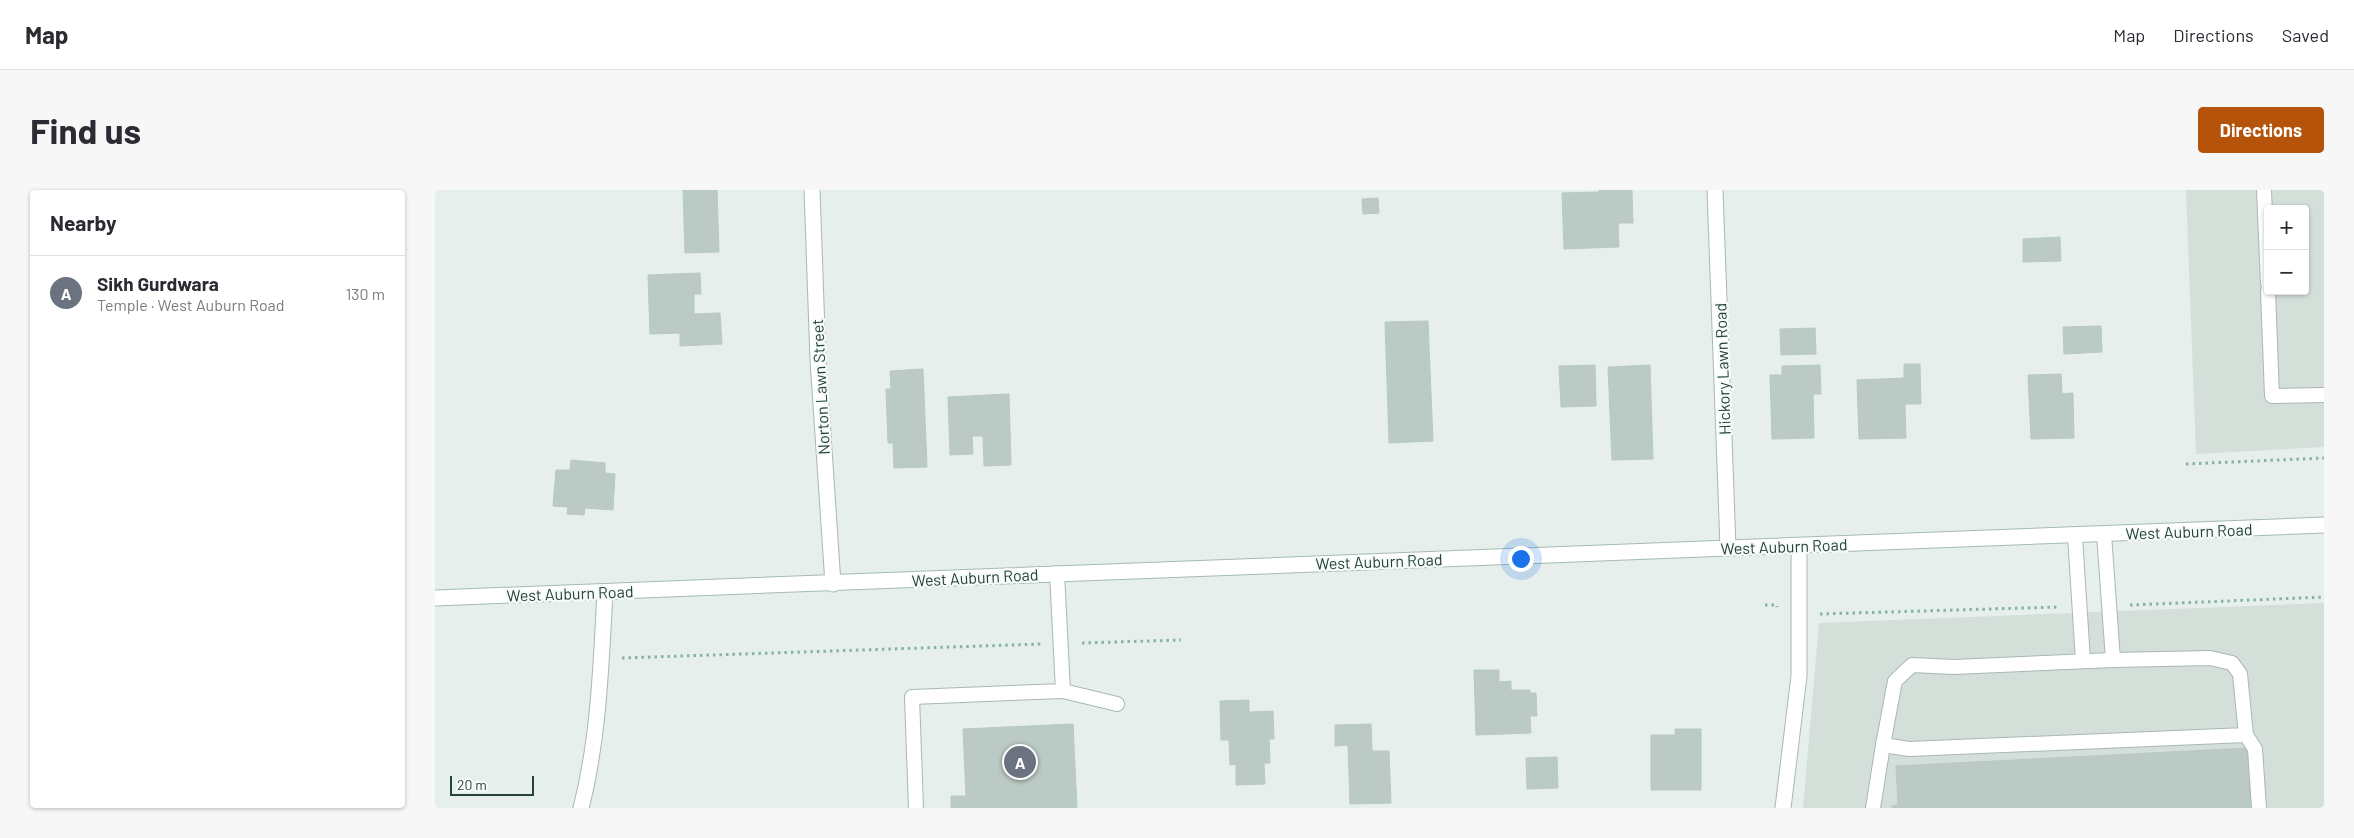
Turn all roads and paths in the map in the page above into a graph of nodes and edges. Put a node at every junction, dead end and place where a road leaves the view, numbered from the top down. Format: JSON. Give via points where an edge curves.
{"nodes":[{"id":1,"x":812,"y":190,"type":"edge"},
{"id":2,"x":1715,"y":190,"type":"edge"},
{"id":3,"x":2264,"y":190,"type":"edge"},
{"id":4,"x":2267,"y":250,"type":"edge"},
{"id":5,"x":2268,"y":295,"type":"edge"},
{"id":6,"x":2324,"y":395,"type":"edge"},
{"id":7,"x":2324,"y":458,"type":"edge"},
{"id":8,"x":2186,"y":464,"type":"dead end"},
{"id":9,"x":2324,"y":525,"type":"edge"},
{"id":10,"x":2104,"y":534,"type":"junction"},
{"id":11,"x":2075,"y":536,"type":"junction"},
{"id":12,"x":1799,"y":546,"type":"junction"},
{"id":13,"x":1728,"y":548,"type":"junction"},
{"id":14,"x":1057,"y":573,"type":"junction"},
{"id":15,"x":833,"y":584,"type":"junction"},
{"id":16,"x":605,"y":592,"type":"junction"},
{"id":17,"x":2324,"y":597,"type":"edge"},
{"id":18,"x":435,"y":598,"type":"edge"},
{"id":19,"x":1765,"y":605,"type":"dead end"},
{"id":20,"x":2110,"y":605,"type":"junction"},
{"id":21,"x":2079,"y":607,"type":"junction"},
{"id":22,"x":1800,"y":615,"type":"junction"},
{"id":23,"x":1181,"y":640,"type":"dead end"},
{"id":24,"x":1061,"y":643,"type":"junction"},
{"id":25,"x":602,"y":658,"type":"junction"},
{"id":26,"x":2113,"y":660,"type":"junction"},
{"id":27,"x":2083,"y":661,"type":"junction"},
{"id":28,"x":1063,"y":691,"type":"junction"},
{"id":29,"x":1117,"y":704,"type":"dead end"},
{"id":30,"x":2246,"y":735,"type":"junction"},
{"id":31,"x":1883,"y":745,"type":"junction"},
{"id":32,"x":581,"y":808,"type":"edge"},
{"id":33,"x":916,"y":808,"type":"edge"},
{"id":34,"x":1783,"y":808,"type":"edge"},
{"id":35,"x":1873,"y":808,"type":"edge"},
{"id":36,"x":2259,"y":808,"type":"edge"}],
"edges":[{"from":1,"to":15,"type":"main road","name":"Norton Lawn Street","via":[[819,370]]},
{"from":2,"to":13,"type":"main road","name":"Hickory Lawn Road"},
{"from":3,"to":4,"type":"lane"},
{"from":5,"to":6,"type":"lane","via":[[2272,396]]},
{"from":7,"to":8,"type":"path"},
{"from":9,"to":10,"type":"main road","name":"West Auburn Road"},
{"from":10,"to":11,"type":"main road","name":"West Auburn Road"},
{"from":10,"to":20,"type":"lane"},
{"from":11,"to":12,"type":"main road","name":"West Auburn Road"},
{"from":11,"to":21,"type":"lane"},
{"from":12,"to":13,"type":"main road","name":"West Auburn Road"},
{"from":12,"to":22,"type":"main road"},
{"from":13,"to":14,"type":"main road","name":"West Auburn Road"},
{"from":14,"to":15,"type":"main road","name":"West Auburn Road"},
{"from":14,"to":24,"type":"lane"},
{"from":15,"to":16,"type":"main road","name":"West Auburn Road"},
{"from":16,"to":18,"type":"main road","name":"West Auburn Road"},
{"from":16,"to":25,"type":"main road"},
{"from":17,"to":20,"type":"path"},
{"from":19,"to":22,"type":"path","via":[[1777,605],[1778,618]]},
{"from":20,"to":26,"type":"lane"},
{"from":21,"to":22,"type":"path"},
{"from":21,"to":27,"type":"lane"},
{"from":22,"to":34,"type":"main road","via":[[1799,676]]},
{"from":23,"to":24,"type":"path"},
{"from":24,"to":25,"type":"path"},
{"from":24,"to":28,"type":"lane"},
{"from":25,"to":32,"type":"main road","via":[[595,732]]},
{"from":26,"to":27,"type":"lane"},
{"from":26,"to":30,"type":"lane","via":[[2210,658],[2233,663],[2240,674]]},
{"from":27,"to":31,"type":"lane","via":[[1912,665],[1895,681]]},
{"from":28,"to":29,"type":"lane"},
{"from":28,"to":33,"type":"lane","via":[[912,697]]},
{"from":30,"to":31,"type":"lane","via":[[1909,749]]},
{"from":30,"to":36,"type":"lane","via":[[2255,749]]},
{"from":31,"to":35,"type":"lane"}]}
